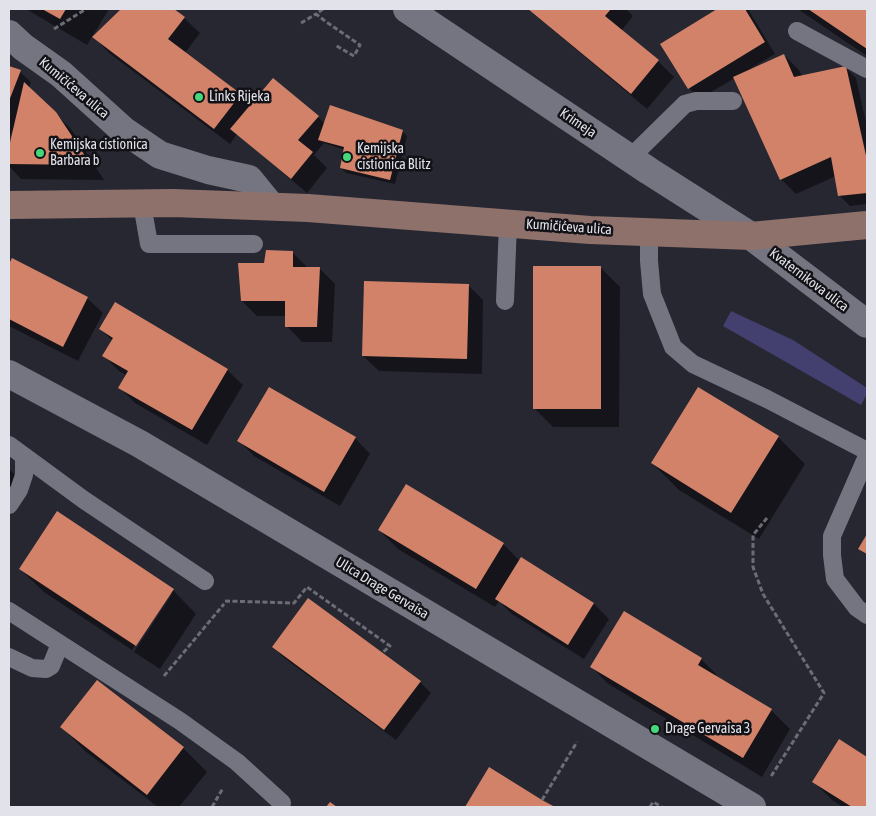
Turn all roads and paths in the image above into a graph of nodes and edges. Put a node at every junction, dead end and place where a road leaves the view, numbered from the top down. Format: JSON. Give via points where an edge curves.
{"nodes":[{"id":1,"x":323,"y":9,"type":"edge"},
{"id":2,"x":407,"y":9,"type":"edge"},
{"id":3,"x":316,"y":14,"type":"junction"},
{"id":4,"x":301,"y":23,"type":"dead end"},
{"id":5,"x":797,"y":31,"type":"dead end"},
{"id":6,"x":9,"y":34,"type":"edge"},
{"id":7,"x":335,"y":46,"type":"dead end"},
{"id":8,"x":867,"y":69,"type":"edge"},
{"id":9,"x":734,"y":101,"type":"dead end"},
{"id":10,"x":630,"y":158,"type":"junction"},
{"id":11,"x":9,"y":204,"type":"edge"},
{"id":12,"x":142,"y":204,"type":"junction"},
{"id":13,"x":270,"y":206,"type":"junction"},
{"id":14,"x":508,"y":223,"type":"junction"},
{"id":15,"x":867,"y":225,"type":"edge"},
{"id":16,"x":648,"y":232,"type":"junction"},
{"id":17,"x":751,"y":236,"type":"junction"},
{"id":18,"x":254,"y":244,"type":"dead end"},
{"id":19,"x":505,"y":301,"type":"dead end"},
{"id":20,"x":867,"y":324,"type":"edge"},
{"id":21,"x":9,"y":374,"type":"edge"},
{"id":22,"x":9,"y":445,"type":"edge"},
{"id":23,"x":867,"y":451,"type":"edge"},
{"id":24,"x":24,"y":456,"type":"junction"},
{"id":25,"x":867,"y":456,"type":"edge"},
{"id":26,"x":9,"y":505,"type":"edge"},
{"id":27,"x":767,"y":518,"type":"dead end"},
{"id":28,"x":205,"y":581,"type":"dead end"},
{"id":29,"x":9,"y":611,"type":"edge"},
{"id":30,"x":867,"y":615,"type":"edge"},
{"id":31,"x":60,"y":644,"type":"junction"},
{"id":32,"x":382,"y":653,"type":"dead end"},
{"id":33,"x":9,"y":657,"type":"edge"},
{"id":34,"x":160,"y":681,"type":"dead end"},
{"id":35,"x":577,"y":742,"type":"dead end"},
{"id":36,"x":224,"y":785,"type":"dead end"},
{"id":37,"x":758,"y":796,"type":"edge"},
{"id":38,"x":542,"y":800,"type":"dead end"},
{"id":39,"x":282,"y":803,"type":"dead end"},
{"id":40,"x":212,"y":807,"type":"edge"},
{"id":41,"x":650,"y":807,"type":"edge"},
{"id":42,"x":662,"y":807,"type":"edge"}],
"edges":[{"from":1,"to":3,"type":"path"},
{"from":2,"to":10,"type":"street","name":"Krimeja"},
{"from":3,"to":4,"type":"path"},
{"from":3,"to":7,"type":"path","via":[[360,45],[354,56]]},
{"from":5,"to":8,"type":"lane"},
{"from":6,"to":13,"type":"street","name":"Kumičićeva ulica","via":[[62,74],[123,130],[160,155],[249,179]]},
{"from":9,"to":10,"type":"lane","via":[[685,104]]},
{"from":10,"to":17,"type":"street","name":"Krimeja"},
{"from":11,"to":12,"type":"main road","name":"Kumičićeva ulica"},
{"from":12,"to":13,"type":"main road","name":"Kumičićeva ulica"},
{"from":12,"to":18,"type":"lane","via":[[150,244]]},
{"from":13,"to":14,"type":"main road","name":"Kumičićeva ulica"},
{"from":14,"to":16,"type":"main road","name":"Kumičićeva ulica"},
{"from":14,"to":19,"type":"lane"},
{"from":15,"to":17,"type":"main road","name":"Kumičićeva ulica"},
{"from":16,"to":17,"type":"main road","name":"Kumičićeva ulica"},
{"from":16,"to":23,"type":"lane","via":[[652,294],[673,347],[692,364],[767,398]]},
{"from":17,"to":20,"type":"street","name":"Kvaternikova ulica"},
{"from":21,"to":37,"type":"street","name":"Ulica Drage Gervaisa","via":[[140,444]]},
{"from":22,"to":24,"type":"lane"},
{"from":24,"to":26,"type":"lane","via":[[24,475]]},
{"from":24,"to":28,"type":"lane"},
{"from":25,"to":30,"type":"lane","via":[[832,536],[835,580],[857,608]]},
{"from":27,"to":37,"type":"path","via":[[753,535],[753,567],[763,594],[824,693]]},
{"from":29,"to":31,"type":"lane"},
{"from":31,"to":33,"type":"lane","via":[[51,666],[46,669],[32,668]]},
{"from":31,"to":39,"type":"lane","via":[[180,721],[237,762]]},
{"from":32,"to":34,"type":"path","via":[[390,646],[307,587],[294,603],[226,602]]},
{"from":35,"to":38,"type":"path"},
{"from":36,"to":40,"type":"path"},
{"from":41,"to":42,"type":"path","via":[[653,802]]}]}
